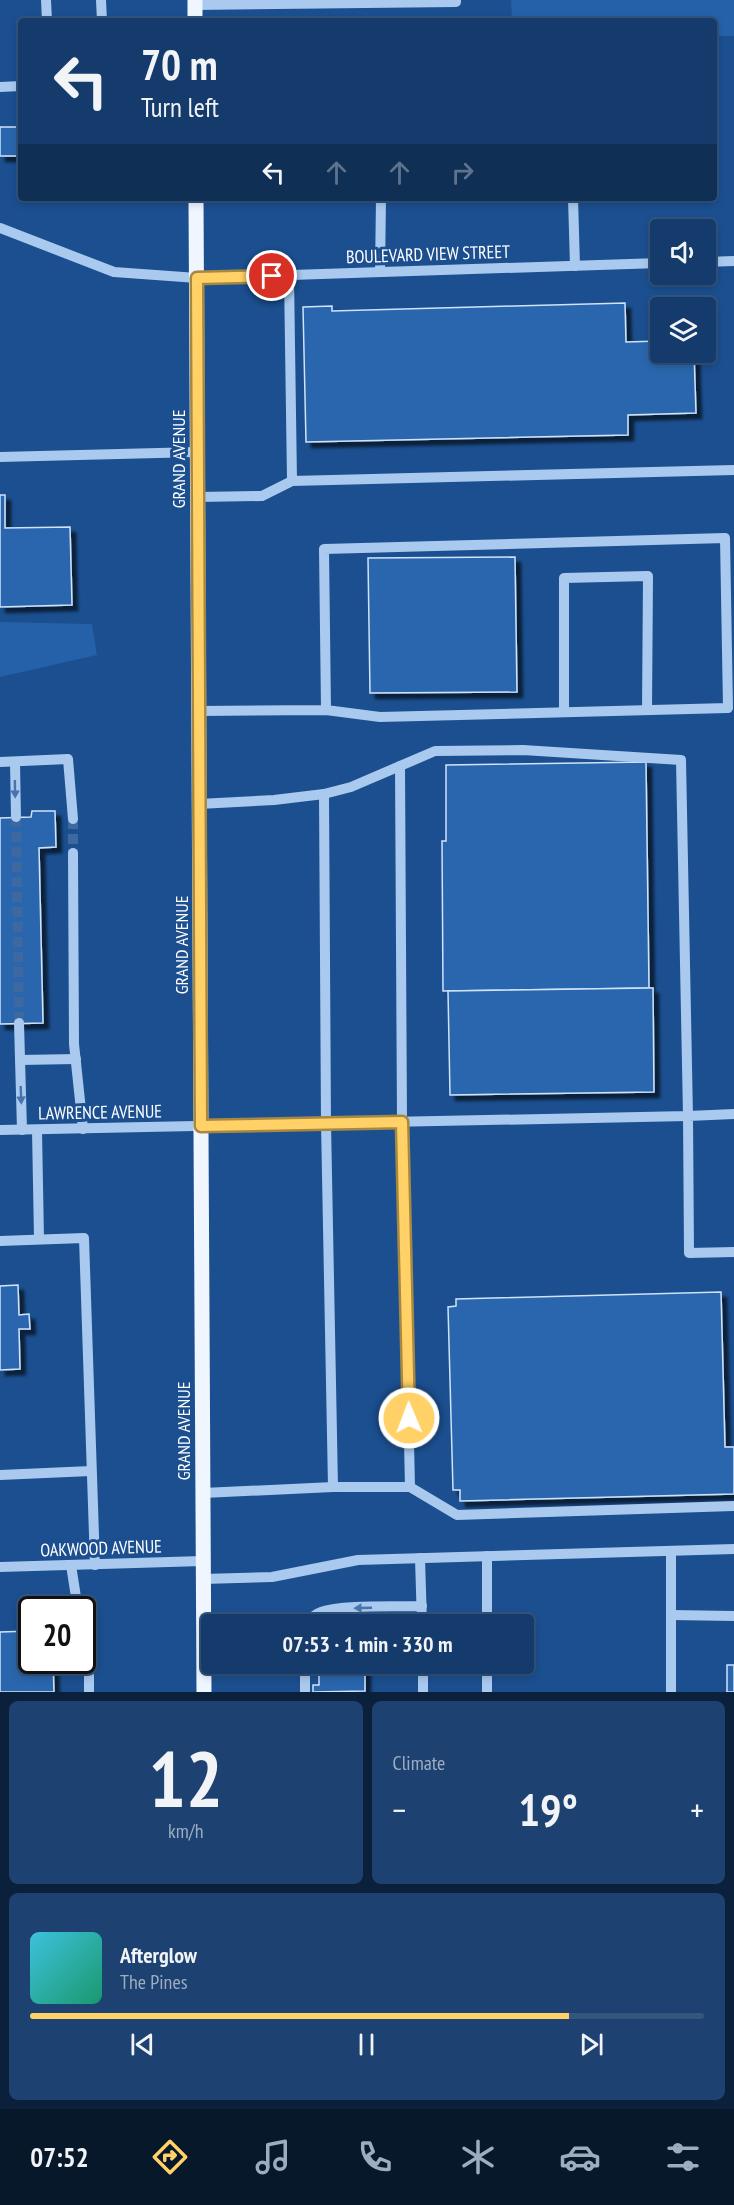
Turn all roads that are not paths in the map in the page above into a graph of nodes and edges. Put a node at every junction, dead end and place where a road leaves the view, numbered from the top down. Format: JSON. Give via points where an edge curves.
{"nodes":[{"id":1,"x":46,"y":0,"type":"edge"},
{"id":2,"x":101,"y":0,"type":"edge"},
{"id":3,"x":456,"y":0,"type":"edge"},
{"id":4,"x":195,"y":2,"type":"edge"},
{"id":5,"x":298,"y":2,"type":"edge"},
{"id":6,"x":47,"y":18,"type":"edge"},
{"id":7,"x":102,"y":18,"type":"edge"},
{"id":8,"x":195,"y":18,"type":"edge"},
{"id":9,"x":18,"y":86,"type":"edge"},
{"id":10,"x":0,"y":87,"type":"edge"},
{"id":11,"x":196,"y":201,"type":"edge"},
{"id":12,"x":381,"y":201,"type":"edge"},
{"id":13,"x":573,"y":201,"type":"edge"},
{"id":14,"x":0,"y":228,"type":"edge"},
{"id":15,"x":734,"y":261,"type":"edge"},
{"id":16,"x":716,"y":262,"type":"edge"},
{"id":17,"x":650,"y":263,"type":"edge"},
{"id":18,"x":575,"y":266,"type":"junction"},
{"id":19,"x":380,"y":272,"type":"junction"},
{"id":20,"x":288,"y":276,"type":"junction"},
{"id":21,"x":197,"y":278,"type":"junction"},
{"id":22,"x":198,"y":452,"type":"junction"},
{"id":23,"x":0,"y":457,"type":"edge"},
{"id":24,"x":734,"y":470,"type":"edge"},
{"id":25,"x":292,"y":481,"type":"junction"},
{"id":26,"x":198,"y":497,"type":"junction"},
{"id":27,"x":326,"y":710,"type":"junction"},
{"id":28,"x":647,"y":710,"type":"junction"},
{"id":29,"x":199,"y":711,"type":"junction"},
{"id":30,"x":564,"y":712,"type":"junction"},
{"id":31,"x":0,"y":762,"type":"edge"},
{"id":32,"x":15,"y":762,"type":"junction"},
{"id":33,"x":399,"y":766,"type":"junction"},
{"id":34,"x":324,"y":794,"type":"junction"},
{"id":35,"x":200,"y":804,"type":"junction"},
{"id":36,"x":16,"y":817,"type":"tunnel mouth"},
{"id":37,"x":72,"y":819,"type":"tunnel mouth"},
{"id":38,"x":73,"y":853,"type":"tunnel mouth"},
{"id":39,"x":19,"y":1023,"type":"tunnel mouth"},
{"id":40,"x":76,"y":1059,"type":"junction"},
{"id":41,"x":20,"y":1060,"type":"junction"},
{"id":42,"x":734,"y":1114,"type":"edge"},
{"id":43,"x":688,"y":1116,"type":"junction"},
{"id":44,"x":402,"y":1122,"type":"junction"},
{"id":45,"x":326,"y":1123,"type":"junction"},
{"id":46,"x":201,"y":1126,"type":"junction"},
{"id":47,"x":83,"y":1129,"type":"junction"},
{"id":48,"x":0,"y":1130,"type":"edge"},
{"id":49,"x":22,"y":1130,"type":"junction"},
{"id":50,"x":37,"y":1130,"type":"junction"},
{"id":51,"x":39,"y":1239,"type":"junction"},
{"id":52,"x":0,"y":1241,"type":"edge"},
{"id":53,"x":734,"y":1252,"type":"edge"},
{"id":54,"x":91,"y":1471,"type":"junction"},
{"id":55,"x":0,"y":1475,"type":"edge"},
{"id":56,"x":333,"y":1487,"type":"junction"},
{"id":57,"x":410,"y":1487,"type":"junction"},
{"id":58,"x":203,"y":1493,"type":"junction"},
{"id":59,"x":734,"y":1506,"type":"edge"},
{"id":60,"x":734,"y":1549,"type":"edge"},
{"id":61,"x":671,"y":1551,"type":"junction"},
{"id":62,"x":487,"y":1556,"type":"junction"},
{"id":63,"x":420,"y":1558,"type":"junction"},
{"id":64,"x":203,"y":1561,"type":"junction"},
{"id":65,"x":95,"y":1564,"type":"junction"},
{"id":66,"x":71,"y":1565,"type":"junction"},
{"id":67,"x":0,"y":1567,"type":"edge"},
{"id":68,"x":203,"y":1579,"type":"junction"},
{"id":69,"x":76,"y":1596,"type":"edge"},
{"id":70,"x":422,"y":1606,"type":"junction"},
{"id":71,"x":316,"y":1614,"type":"edge"},
{"id":72,"x":422,"y":1614,"type":"edge"},
{"id":73,"x":487,"y":1614,"type":"edge"},
{"id":74,"x":671,"y":1615,"type":"junction"},
{"id":75,"x":734,"y":1616,"type":"edge"},
{"id":76,"x":89,"y":1674,"type":"edge"},
{"id":77,"x":305,"y":1674,"type":"edge"},
{"id":78,"x":423,"y":1674,"type":"edge"},
{"id":79,"x":487,"y":1674,"type":"edge"},
{"id":80,"x":89,"y":1692,"type":"edge"},
{"id":81,"x":204,"y":1692,"type":"edge"},
{"id":82,"x":305,"y":1692,"type":"edge"},
{"id":83,"x":423,"y":1692,"type":"edge"},
{"id":84,"x":487,"y":1692,"type":"edge"},
{"id":85,"x":671,"y":1692,"type":"edge"}],
"edges":[{"from":1,"to":6,"type":"street"},
{"from":2,"to":7,"type":"street"},
{"from":3,"to":5,"type":"street"},
{"from":4,"to":5,"type":"street"},
{"from":4,"to":8,"type":"main road"},
{"from":9,"to":10,"type":"street"},
{"from":11,"to":21,"type":"main road","name":"GRAND AVENUE"},
{"from":12,"to":19,"type":"street"},
{"from":13,"to":18,"type":"street"},
{"from":14,"to":21,"type":"street","name":"BOULEVARD VIEW STREET","via":[[114,272]]},
{"from":15,"to":16,"type":"street"},
{"from":17,"to":18,"type":"street","name":"BOULEVARD VIEW STREET"},
{"from":18,"to":19,"type":"street","name":"BOULEVARD VIEW STREET"},
{"from":19,"to":20,"type":"street","name":"BOULEVARD VIEW STREET"},
{"from":20,"to":21,"type":"street","name":"BOULEVARD VIEW STREET"},
{"from":20,"to":25,"type":"street"},
{"from":21,"to":22,"type":"main road","name":"GRAND AVENUE"},
{"from":22,"to":23,"type":"street"},
{"from":22,"to":26,"type":"main road","name":"GRAND AVENUE"},
{"from":24,"to":25,"type":"street"},
{"from":25,"to":26,"type":"street","via":[[262,496]]},
{"from":26,"to":29,"type":"main road","name":"GRAND AVENUE"},
{"from":27,"to":28,"type":"street","via":[[324,549],[725,538],[728,708]]},
{"from":27,"to":29,"type":"street"},
{"from":27,"to":30,"type":"street","via":[[380,717]]},
{"from":28,"to":30,"type":"street"},
{"from":28,"to":30,"type":"street","via":[[648,576],[564,578]]},
{"from":29,"to":35,"type":"main road","name":"GRAND AVENUE"},
{"from":31,"to":32,"type":"street"},
{"from":32,"to":36,"type":"street","one_way":true},
{"from":32,"to":37,"type":"street","via":[[68,759]]},
{"from":33,"to":34,"type":"street"},
{"from":33,"to":43,"type":"street","via":[[435,751],[523,750],[681,760]]},
{"from":33,"to":44,"type":"street"},
{"from":34,"to":35,"type":"street"},
{"from":34,"to":45,"type":"street"},
{"from":35,"to":46,"type":"main road","name":"GRAND AVENUE"},
{"from":38,"to":40,"type":"street"},
{"from":39,"to":41,"type":"street"},
{"from":40,"to":41,"type":"street"},
{"from":40,"to":47,"type":"street"},
{"from":41,"to":49,"type":"street","one_way":true},
{"from":42,"to":43,"type":"street","name":"LAWRENCE AVENUE"},
{"from":43,"to":44,"type":"street","name":"LAWRENCE AVENUE"},
{"from":43,"to":53,"type":"street","via":[[689,1253]]},
{"from":44,"to":45,"type":"street","name":"LAWRENCE AVENUE"},
{"from":44,"to":57,"type":"street"},
{"from":45,"to":46,"type":"street","name":"LAWRENCE AVENUE"},
{"from":45,"to":56,"type":"street"},
{"from":46,"to":47,"type":"street","name":"LAWRENCE AVENUE"},
{"from":46,"to":58,"type":"main road","name":"GRAND AVENUE"},
{"from":47,"to":50,"type":"street","name":"LAWRENCE AVENUE"},
{"from":48,"to":49,"type":"street","name":"LAWRENCE AVENUE"},
{"from":49,"to":50,"type":"street","name":"LAWRENCE AVENUE"},
{"from":50,"to":51,"type":"street"},
{"from":51,"to":52,"type":"street"},
{"from":51,"to":54,"type":"street","via":[[84,1238]]},
{"from":54,"to":55,"type":"street"},
{"from":54,"to":65,"type":"street"},
{"from":56,"to":57,"type":"street"},
{"from":56,"to":58,"type":"street"},
{"from":57,"to":59,"type":"street","via":[[457,1515]]},
{"from":58,"to":64,"type":"main road","name":"GRAND AVENUE"},
{"from":60,"to":61,"type":"street"},
{"from":61,"to":62,"type":"street"},
{"from":61,"to":74,"type":"street"},
{"from":62,"to":63,"type":"street"},
{"from":62,"to":73,"type":"street"},
{"from":63,"to":68,"type":"street","via":[[358,1560],[272,1577]]},
{"from":63,"to":70,"type":"street"},
{"from":64,"to":65,"type":"street","name":"OAKWOOD AVENUE"},
{"from":64,"to":68,"type":"main road","name":"GRAND AVENUE"},
{"from":65,"to":66,"type":"street","name":"OAKWOOD AVENUE"},
{"from":66,"to":67,"type":"street","name":"OAKWOOD AVENUE"},
{"from":66,"to":69,"type":"street"},
{"from":68,"to":81,"type":"main road","name":"GRAND AVENUE"},
{"from":70,"to":71,"type":"street","one_way":true,"via":[[335,1608]]},
{"from":70,"to":72,"type":"street"},
{"from":74,"to":75,"type":"street"},
{"from":74,"to":85,"type":"street"},
{"from":76,"to":80,"type":"street"},
{"from":77,"to":82,"type":"street"},
{"from":78,"to":83,"type":"street"},
{"from":79,"to":84,"type":"street"}]}
